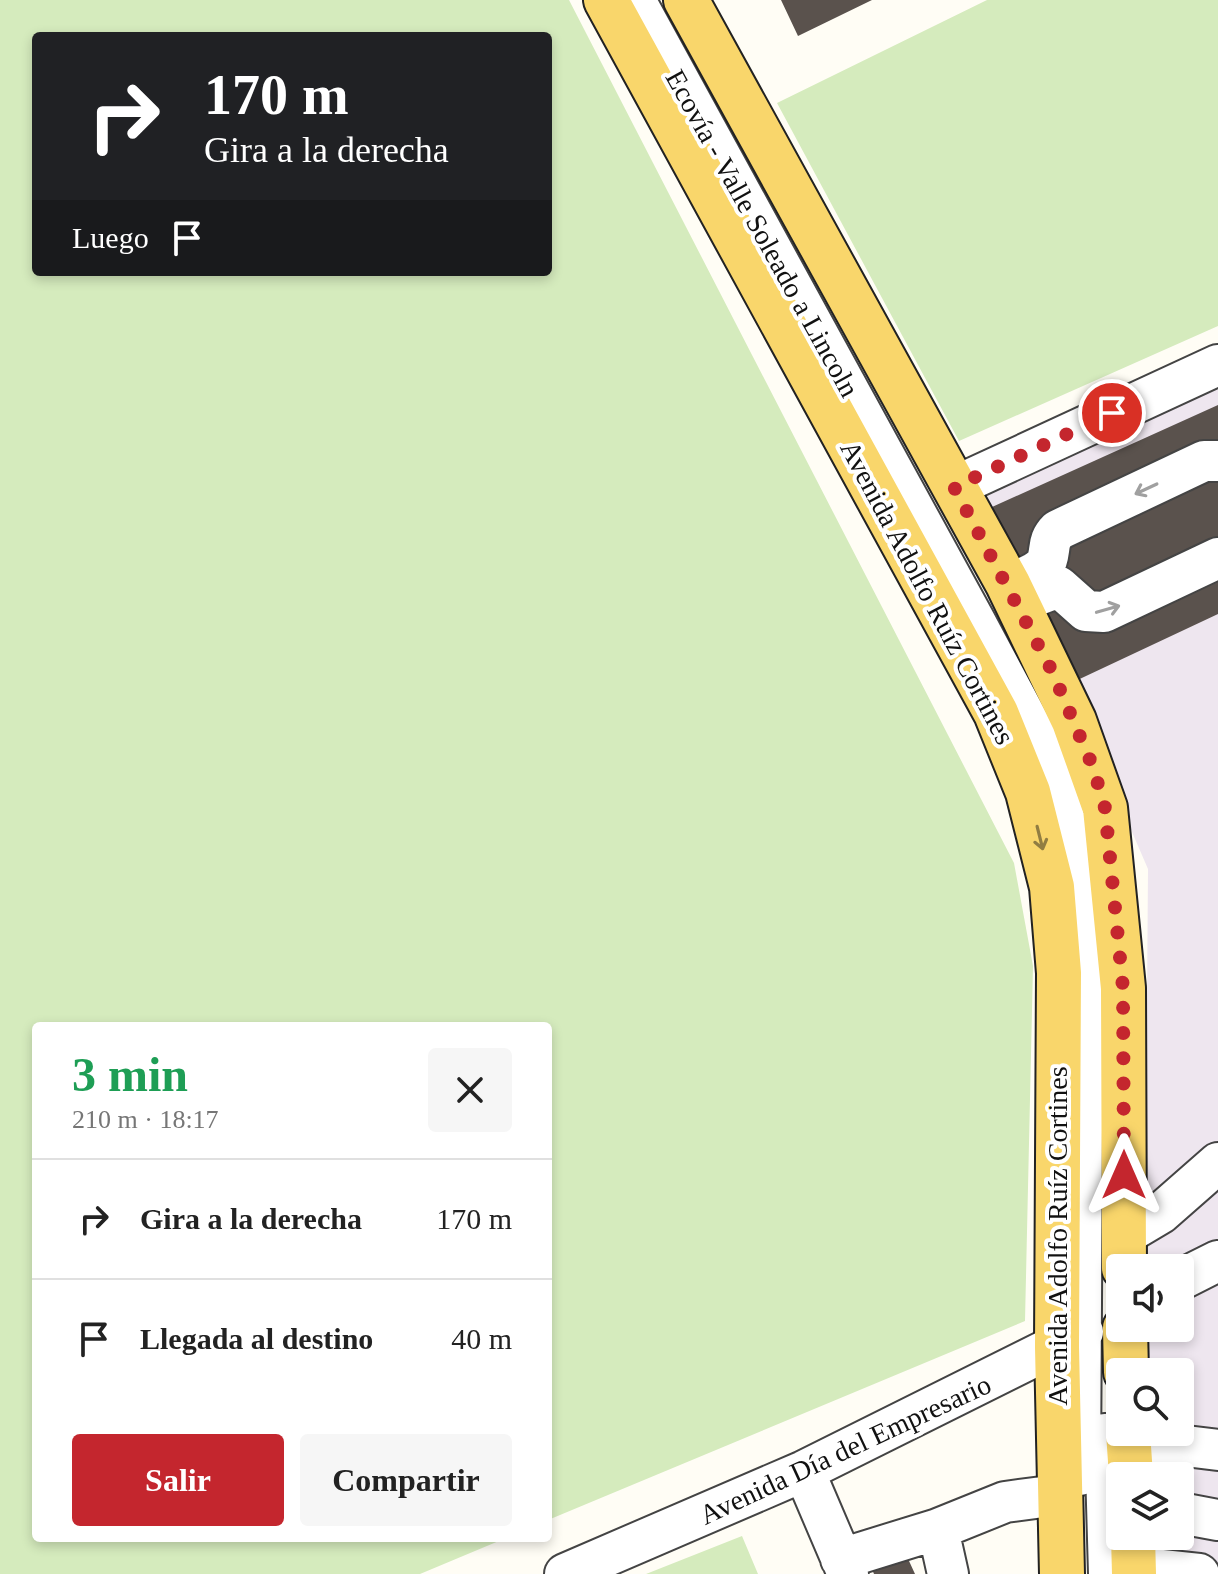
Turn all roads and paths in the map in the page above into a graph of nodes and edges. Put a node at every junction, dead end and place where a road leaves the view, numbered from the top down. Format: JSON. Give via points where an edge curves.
{"nodes":[{"id":1,"x":606,"y":0,"type":"edge"},
{"id":2,"x":635,"y":0,"type":"edge"},
{"id":3,"x":657,"y":0,"type":"edge"},
{"id":4,"x":686,"y":0,"type":"edge"},
{"id":5,"x":1218,"y":365,"type":"edge"},
{"id":6,"x":1218,"y":461,"type":"edge"},
{"id":7,"x":954,"y":487,"type":"junction"},
{"id":8,"x":1218,"y":558,"type":"edge"},
{"id":9,"x":1012,"y":593,"type":"junction"},
{"id":10,"x":1218,"y":1163,"type":"edge"},
{"id":11,"x":1124,"y":1252,"type":"edge"},
{"id":12,"x":1218,"y":1261,"type":"edge"},
{"id":13,"x":1194,"y":1273,"type":"edge"},
{"id":14,"x":1098,"y":1328,"type":"edge"},
{"id":15,"x":1117,"y":1358,"type":"edge"},
{"id":16,"x":1129,"y":1449,"type":"edge"},
{"id":17,"x":1218,"y":1450,"type":"edge"},
{"id":18,"x":804,"y":1471,"type":"junction"},
{"id":19,"x":1058,"y":1495,"type":"junction"},
{"id":20,"x":1194,"y":1516,"type":"edge"},
{"id":21,"x":1218,"y":1520,"type":"edge"},
{"id":22,"x":938,"y":1529,"type":"junction"},
{"id":23,"x":1127,"y":1563,"type":"edge"},
{"id":24,"x":844,"y":1566,"type":"edge"},
{"id":25,"x":565,"y":1574,"type":"edge"},
{"id":26,"x":948,"y":1574,"type":"edge"},
{"id":27,"x":1062,"y":1574,"type":"edge"},
{"id":28,"x":1082,"y":1574,"type":"edge"},
{"id":29,"x":1199,"y":1574,"type":"edge"}],
"edges":[{"from":1,"to":14,"type":"main road","name":"Avenida Adolfo Ruíz Cortines","one_way":true,"via":[[996,713],[1028,792],[1052,887]]},
{"from":2,"to":14,"type":"street","name":"Ecovía - Valle Soleado a Lincoln","via":[[1036,736],[1061,806],[1076,857]]},
{"from":3,"to":14,"type":"street","via":[[1037,697],[1068,778],[1089,847],[1097,905]]},
{"from":4,"to":7,"type":"main road"},
{"from":5,"to":7,"type":"street"},
{"from":6,"to":9,"type":"street","one_way":true,"via":[[1204,461],[1058,530],[1048,543],[1042,567]]},
{"from":7,"to":9,"type":"main road"},
{"from":9,"to":8,"type":"street","one_way":true,"via":[[1059,587],[1086,611],[1104,612]]},
{"from":9,"to":11,"type":"main road","via":[[1074,721],[1105,808],[1123,988]]},
{"from":10,"to":11,"type":"street"},
{"from":12,"to":13,"type":"street"},
{"from":14,"to":15,"type":"main road","name":"Avenida Adolfo Ruíz Cortines"},
{"from":14,"to":18,"type":"street","name":"Avenida Día del Empresario"},
{"from":14,"to":19,"type":"main road","name":"Avenida Adolfo Ruíz Cortines"},
{"from":14,"to":23,"type":"street"},
{"from":14,"to":28,"type":"street","name":"Ecovía - Valle Soleado a Lincoln"},
{"from":16,"to":17,"type":"street"},
{"from":18,"to":24,"type":"street"},
{"from":18,"to":25,"type":"street","name":"Avenida Día del Empresario"},
{"from":19,"to":22,"type":"street","via":[[1005,1502]]},
{"from":19,"to":27,"type":"main road","name":"Avenida Adolfo Ruíz Cortines"},
{"from":20,"to":21,"type":"street"},
{"from":22,"to":24,"type":"street"},
{"from":22,"to":26,"type":"street"},
{"from":23,"to":29,"type":"street"}]}
